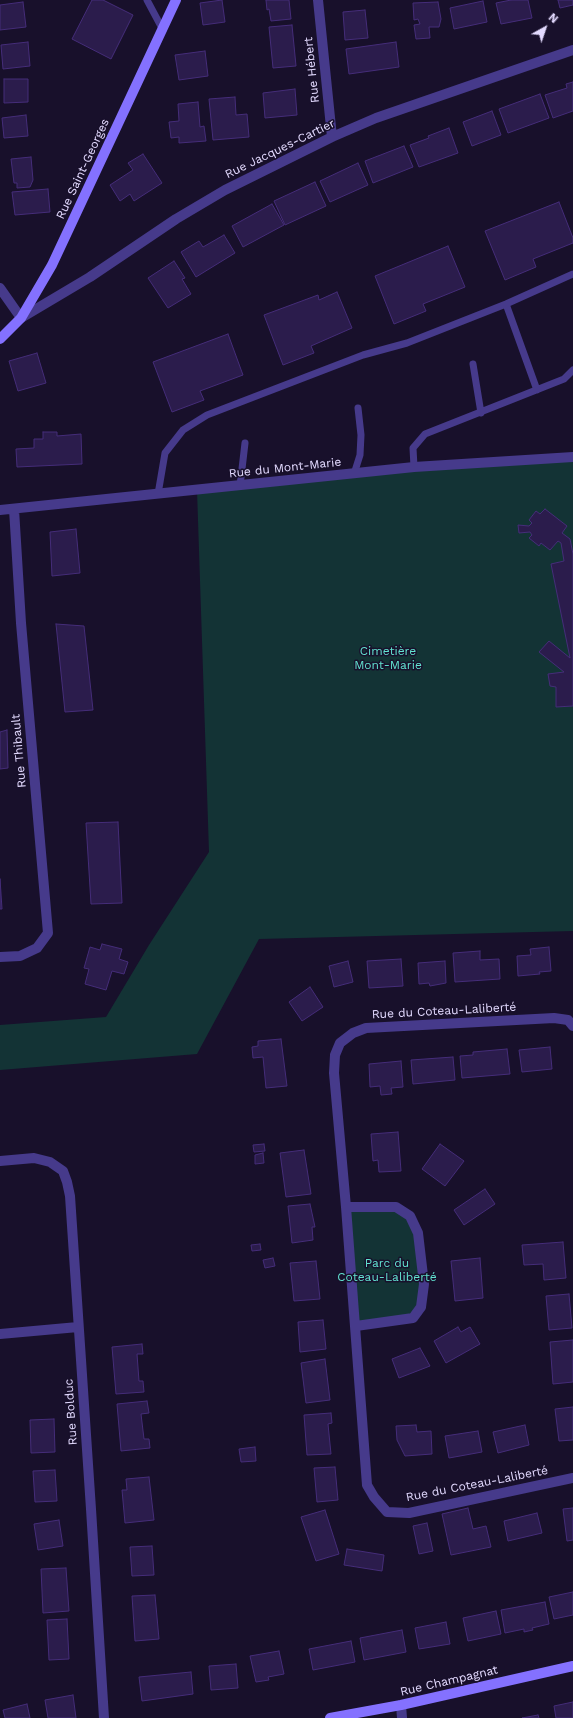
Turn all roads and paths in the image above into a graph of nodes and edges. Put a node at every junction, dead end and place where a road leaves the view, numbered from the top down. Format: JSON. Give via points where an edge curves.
{"nodes":[{"id":1,"x":147,"y":0,"type":"edge"},
{"id":2,"x":176,"y":0,"type":"edge"},
{"id":3,"x":318,"y":0,"type":"edge"},
{"id":4,"x":163,"y":30,"type":"junction"},
{"id":5,"x":573,"y":50,"type":"edge"},
{"id":6,"x":332,"y":137,"type":"junction"},
{"id":7,"x":573,"y":274,"type":"edge"},
{"id":8,"x":0,"y":288,"type":"edge"},
{"id":9,"x":506,"y":304,"type":"junction"},
{"id":10,"x":21,"y":318,"type":"junction"},
{"id":11,"x":0,"y":340,"type":"edge"},
{"id":12,"x":473,"y":364,"type":"dead end"},
{"id":13,"x":573,"y":370,"type":"edge"},
{"id":14,"x":537,"y":390,"type":"junction"},
{"id":15,"x":358,"y":408,"type":"dead end"},
{"id":16,"x":481,"y":412,"type":"junction"},
{"id":17,"x":245,"y":443,"type":"dead end"},
{"id":18,"x":573,"y":457,"type":"edge"},
{"id":19,"x":414,"y":468,"type":"junction"},
{"id":20,"x":354,"y":474,"type":"junction"},
{"id":21,"x":240,"y":486,"type":"junction"},
{"id":22,"x":158,"y":494,"type":"junction"},
{"id":23,"x":14,"y":509,"type":"junction"},
{"id":24,"x":0,"y":510,"type":"edge"},
{"id":25,"x":0,"y":957,"type":"edge"},
{"id":26,"x":573,"y":1026,"type":"edge"},
{"id":27,"x":0,"y":1161,"type":"edge"},
{"id":28,"x":346,"y":1207,"type":"junction"},
{"id":29,"x":356,"y":1326,"type":"junction"},
{"id":30,"x":78,"y":1328,"type":"junction"},
{"id":31,"x":0,"y":1334,"type":"edge"},
{"id":32,"x":573,"y":1478,"type":"edge"},
{"id":33,"x":573,"y":1666,"type":"edge"},
{"id":34,"x":401,"y":1705,"type":"junction"},
{"id":35,"x":104,"y":1718,"type":"edge"},
{"id":36,"x":330,"y":1718,"type":"edge"},
{"id":37,"x":402,"y":1718,"type":"edge"}],
"edges":[{"from":1,"to":4,"type":"lane"},
{"from":2,"to":4,"type":"street","name":"Rue Saint-Georges"},
{"from":3,"to":6,"type":"street","name":"Rue Hébert"},
{"from":4,"to":10,"type":"street","name":"Rue Saint-Georges","via":[[52,265]]},
{"from":5,"to":6,"type":"street","name":"Rue Jacques-Cartier","via":[[376,118]]},
{"from":6,"to":10,"type":"street","name":"Rue Jacques-Cartier","via":[[219,193],[90,277]]},
{"from":7,"to":9,"type":"lane"},
{"from":8,"to":10,"type":"street"},
{"from":9,"to":14,"type":"lane"},
{"from":9,"to":22,"type":"lane","via":[[407,343],[363,355],[207,415],[183,430],[165,453]]},
{"from":10,"to":11,"type":"street","name":"Rue Saint-Georges"},
{"from":12,"to":16,"type":"lane"},
{"from":13,"to":14,"type":"lane","via":[[564,379]]},
{"from":14,"to":16,"type":"lane"},
{"from":15,"to":20,"type":"lane","via":[[360,455]]},
{"from":16,"to":19,"type":"lane","via":[[425,434],[413,448]]},
{"from":17,"to":21,"type":"lane"},
{"from":18,"to":19,"type":"street","name":"Rue du Mont-Marie"},
{"from":19,"to":20,"type":"street","name":"Rue du Mont-Marie"},
{"from":20,"to":21,"type":"street","name":"Rue du Mont-Marie"},
{"from":21,"to":22,"type":"street","name":"Rue du Mont-Marie"},
{"from":22,"to":23,"type":"street","name":"Rue du Mont-Marie"},
{"from":23,"to":24,"type":"street","name":"Rue du Mont-Marie"},
{"from":23,"to":25,"type":"street","name":"Rue Thibault","via":[[21,623],[48,933],[37,948],[20,956]]},
{"from":26,"to":28,"type":"street","name":"Rue du Coteau-Laliberté","via":[[568,1020],[554,1018],[366,1028],[340,1043],[335,1055],[334,1073]]},
{"from":27,"to":30,"type":"street","name":"Rue Bolduc","via":[[34,1158],[50,1162],[63,1171],[70,1196]]},
{"from":28,"to":29,"type":"street","name":"Rue du Coteau-Laliberté"},
{"from":28,"to":29,"type":"street","via":[[396,1208],[410,1216],[418,1233],[423,1277],[421,1307],[413,1318]]},
{"from":29,"to":32,"type":"street","name":"Rue du Coteau-Laliberté","via":[[367,1485],[387,1512],[409,1513]]},
{"from":30,"to":31,"type":"street"},
{"from":30,"to":35,"type":"street","name":"Rue Bolduc"},
{"from":33,"to":34,"type":"street","name":"Rue Champagnat"},
{"from":34,"to":36,"type":"street","name":"Rue Champagnat"},
{"from":34,"to":37,"type":"street"}]}
